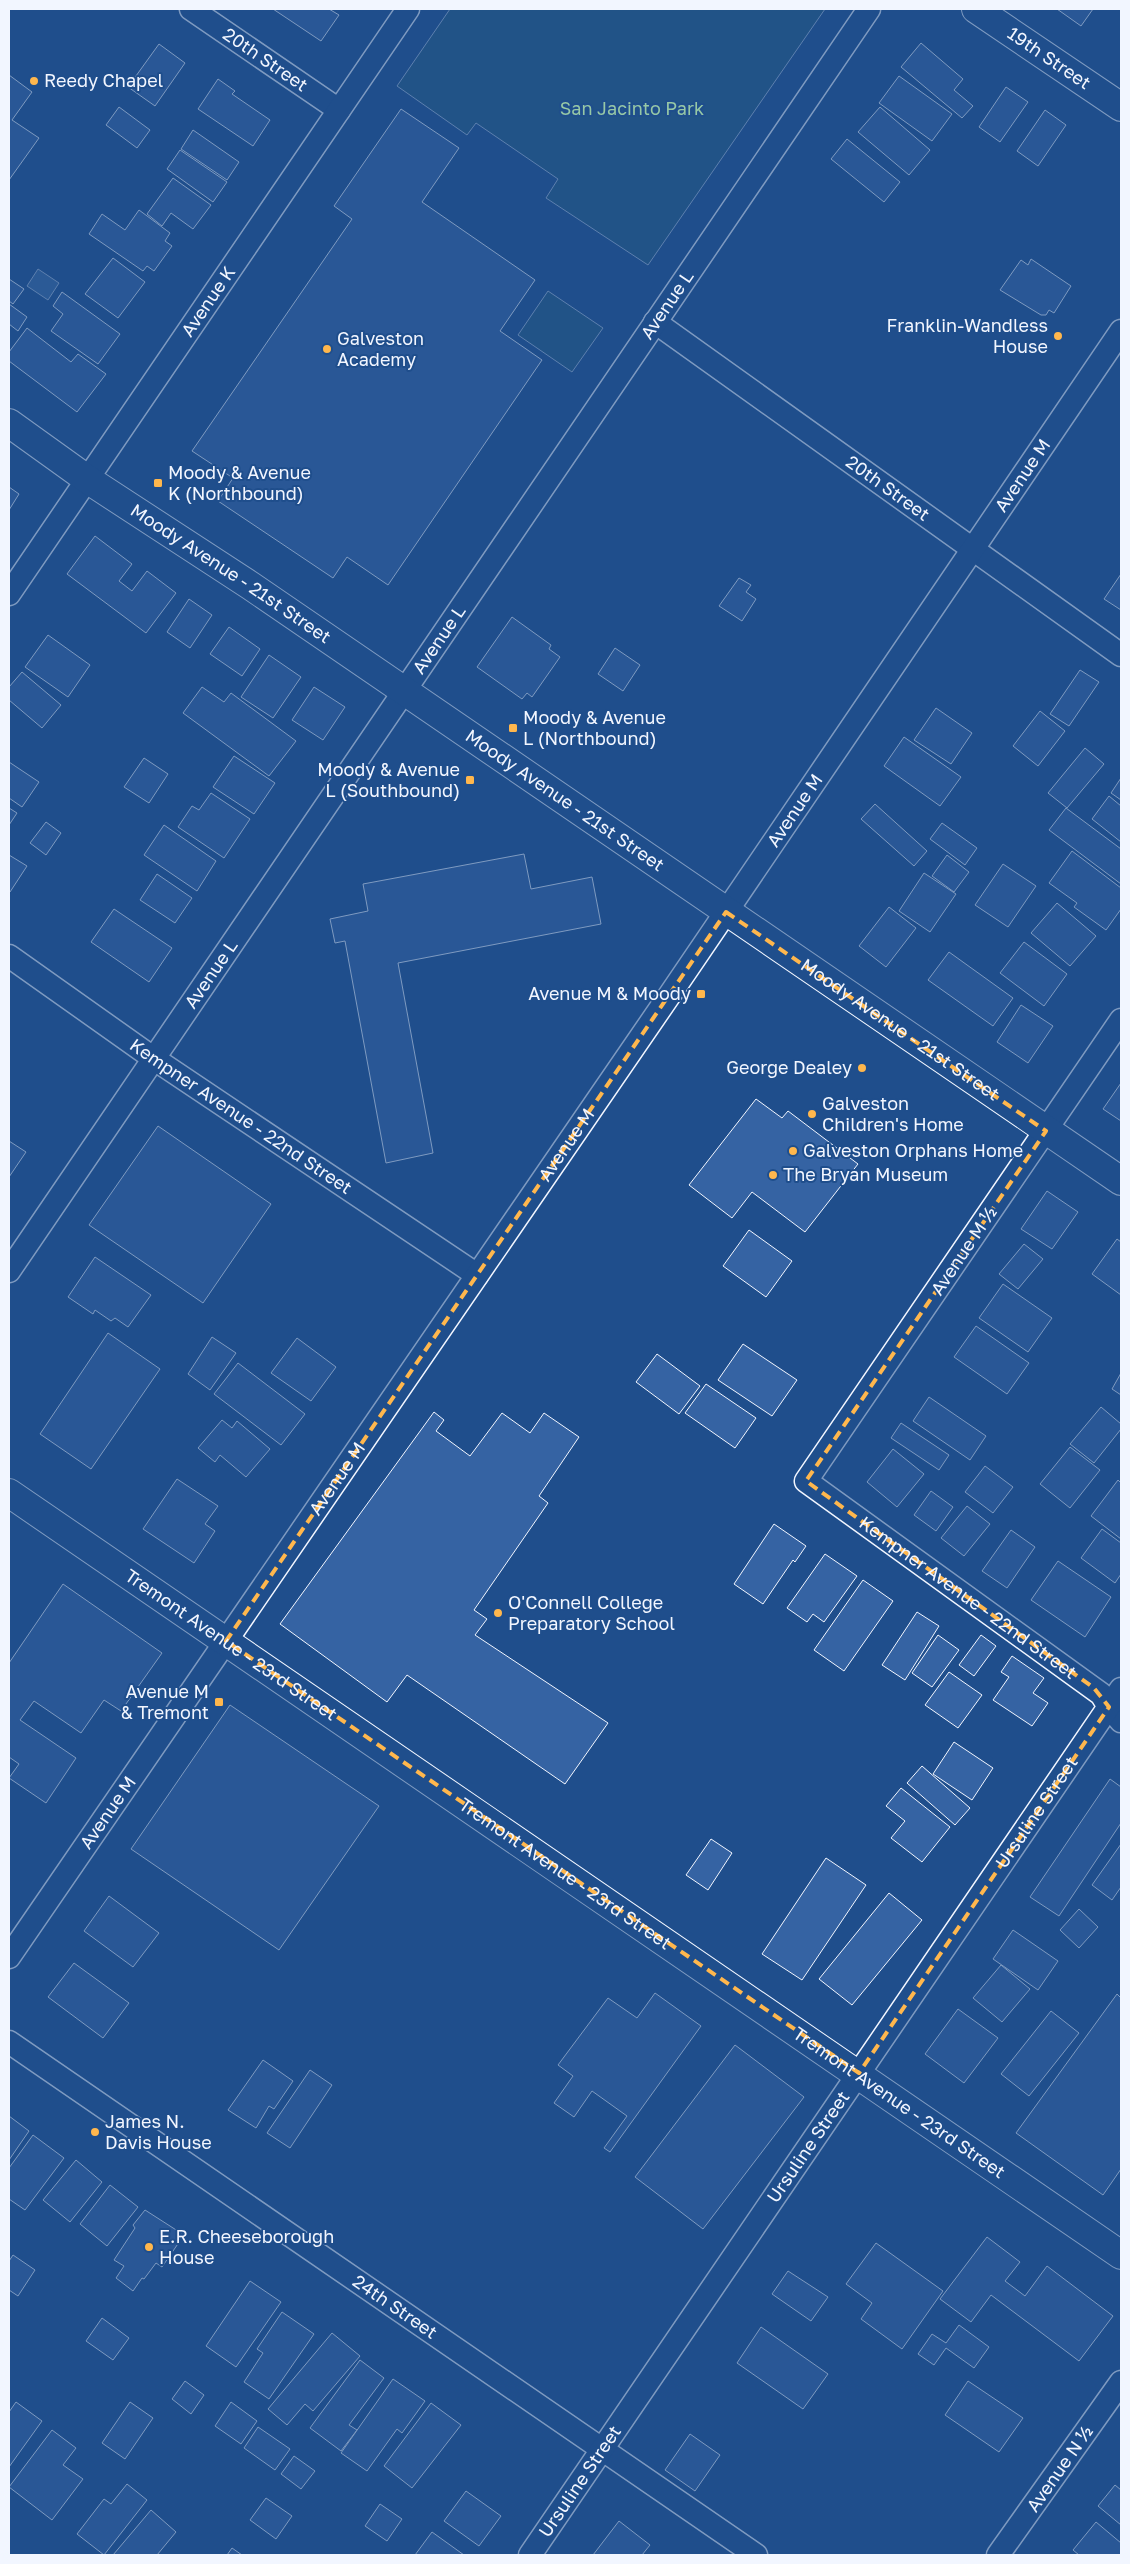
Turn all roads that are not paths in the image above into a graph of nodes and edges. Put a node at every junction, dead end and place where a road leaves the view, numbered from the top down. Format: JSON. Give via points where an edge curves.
{"nodes":[{"id":1,"x":191,"y":9,"type":"edge"},
{"id":2,"x":408,"y":9,"type":"edge"},
{"id":3,"x":869,"y":9,"type":"edge"},
{"id":4,"x":976,"y":9,"type":"edge"},
{"id":5,"x":1121,"y":107,"type":"edge"},
{"id":6,"x":339,"y":110,"type":"junction"},
{"id":7,"x":655,"y":322,"type":"junction"},
{"id":8,"x":1121,"y":331,"type":"edge"},
{"id":9,"x":9,"y":423,"type":"edge"},
{"id":10,"x":87,"y":479,"type":"junction"},
{"id":11,"x":973,"y":549,"type":"junction"},
{"id":12,"x":9,"y":594,"type":"edge"},
{"id":13,"x":1121,"y":656,"type":"edge"},
{"id":14,"x":403,"y":691,"type":"junction"},
{"id":15,"x":726,"y":912,"type":"junction"},
{"id":16,"x":9,"y":956,"type":"edge"},
{"id":17,"x":1121,"y":1020,"type":"edge"},
{"id":18,"x":153,"y":1058,"type":"junction"},
{"id":19,"x":1046,"y":1131,"type":"junction"},
{"id":20,"x":1121,"y":1181,"type":"edge"},
{"id":21,"x":9,"y":1271,"type":"edge"},
{"id":22,"x":477,"y":1275,"type":"junction"},
{"id":23,"x":806,"y":1481,"type":"joint"},
{"id":24,"x":9,"y":1493,"type":"edge"},
{"id":25,"x":226,"y":1641,"type":"junction"},
{"id":26,"x":1117,"y":1706,"type":"edge"},
{"id":27,"x":9,"y":1957,"type":"edge"},
{"id":28,"x":9,"y":2042,"type":"edge"},
{"id":29,"x":859,"y":2074,"type":"junction"},
{"id":30,"x":1121,"y":2255,"type":"edge"},
{"id":31,"x":1121,"y":2382,"type":"edge"},
{"id":32,"x":602,"y":2450,"type":"junction"},
{"id":33,"x":530,"y":2555,"type":"edge"},
{"id":34,"x":756,"y":2555,"type":"edge"},
{"id":35,"x":998,"y":2555,"type":"edge"}],
"edges":[{"from":1,"to":6,"type":"street","name":"20th Street"},
{"from":2,"to":6,"type":"street","name":"Avenue K"},
{"from":3,"to":7,"type":"street","name":"Avenue L"},
{"from":4,"to":5,"type":"street","name":"19th Street"},
{"from":6,"to":10,"type":"street","name":"Avenue K"},
{"from":7,"to":11,"type":"street","name":"20th Street"},
{"from":7,"to":14,"type":"street","name":"Avenue L"},
{"from":8,"to":11,"type":"street","name":"Avenue M"},
{"from":9,"to":10,"type":"street","name":"Moody Avenue - 21st Street"},
{"from":10,"to":12,"type":"street","name":"Avenue K"},
{"from":10,"to":14,"type":"street","name":"Moody Avenue - 21st Street","via":[[251,586]]},
{"from":11,"to":13,"type":"street","name":"20th Street"},
{"from":11,"to":15,"type":"street","name":"Avenue M"},
{"from":14,"to":15,"type":"street","name":"Moody Avenue - 21st Street"},
{"from":14,"to":18,"type":"street","name":"Avenue L"},
{"from":15,"to":19,"type":"street","name":"Moody Avenue - 21st Street"},
{"from":15,"to":22,"type":"street","name":"Avenue M"},
{"from":16,"to":18,"type":"street","name":"Kempner Avenue - 22nd Street"},
{"from":17,"to":19,"type":"street","name":"Avenue M ½"},
{"from":18,"to":21,"type":"street","name":"Avenue L"},
{"from":18,"to":22,"type":"street","name":"Kempner Avenue - 22nd Street"},
{"from":19,"to":20,"type":"street","name":"Moody Avenue - 21st Street"},
{"from":19,"to":23,"type":"street","name":"Avenue M ½"},
{"from":22,"to":25,"type":"street","name":"Avenue M"},
{"from":23,"to":26,"type":"street","name":"Kempner Avenue - 22nd Street"},
{"from":24,"to":25,"type":"street","name":"Tremont Avenue - 23rd Street"},
{"from":25,"to":27,"type":"street","name":"Avenue M"},
{"from":25,"to":29,"type":"street","name":"Tremont Avenue - 23rd Street"},
{"from":26,"to":29,"type":"street","name":"Ursuline Street"},
{"from":28,"to":32,"type":"street","name":"24th Street"},
{"from":29,"to":30,"type":"street","name":"Tremont Avenue - 23rd Street"},
{"from":29,"to":32,"type":"street","name":"Ursuline Street"},
{"from":31,"to":35,"type":"street","name":"Avenue N ½"},
{"from":32,"to":33,"type":"street","name":"Ursuline Street"},
{"from":32,"to":34,"type":"street","name":"24th Street"}]}
